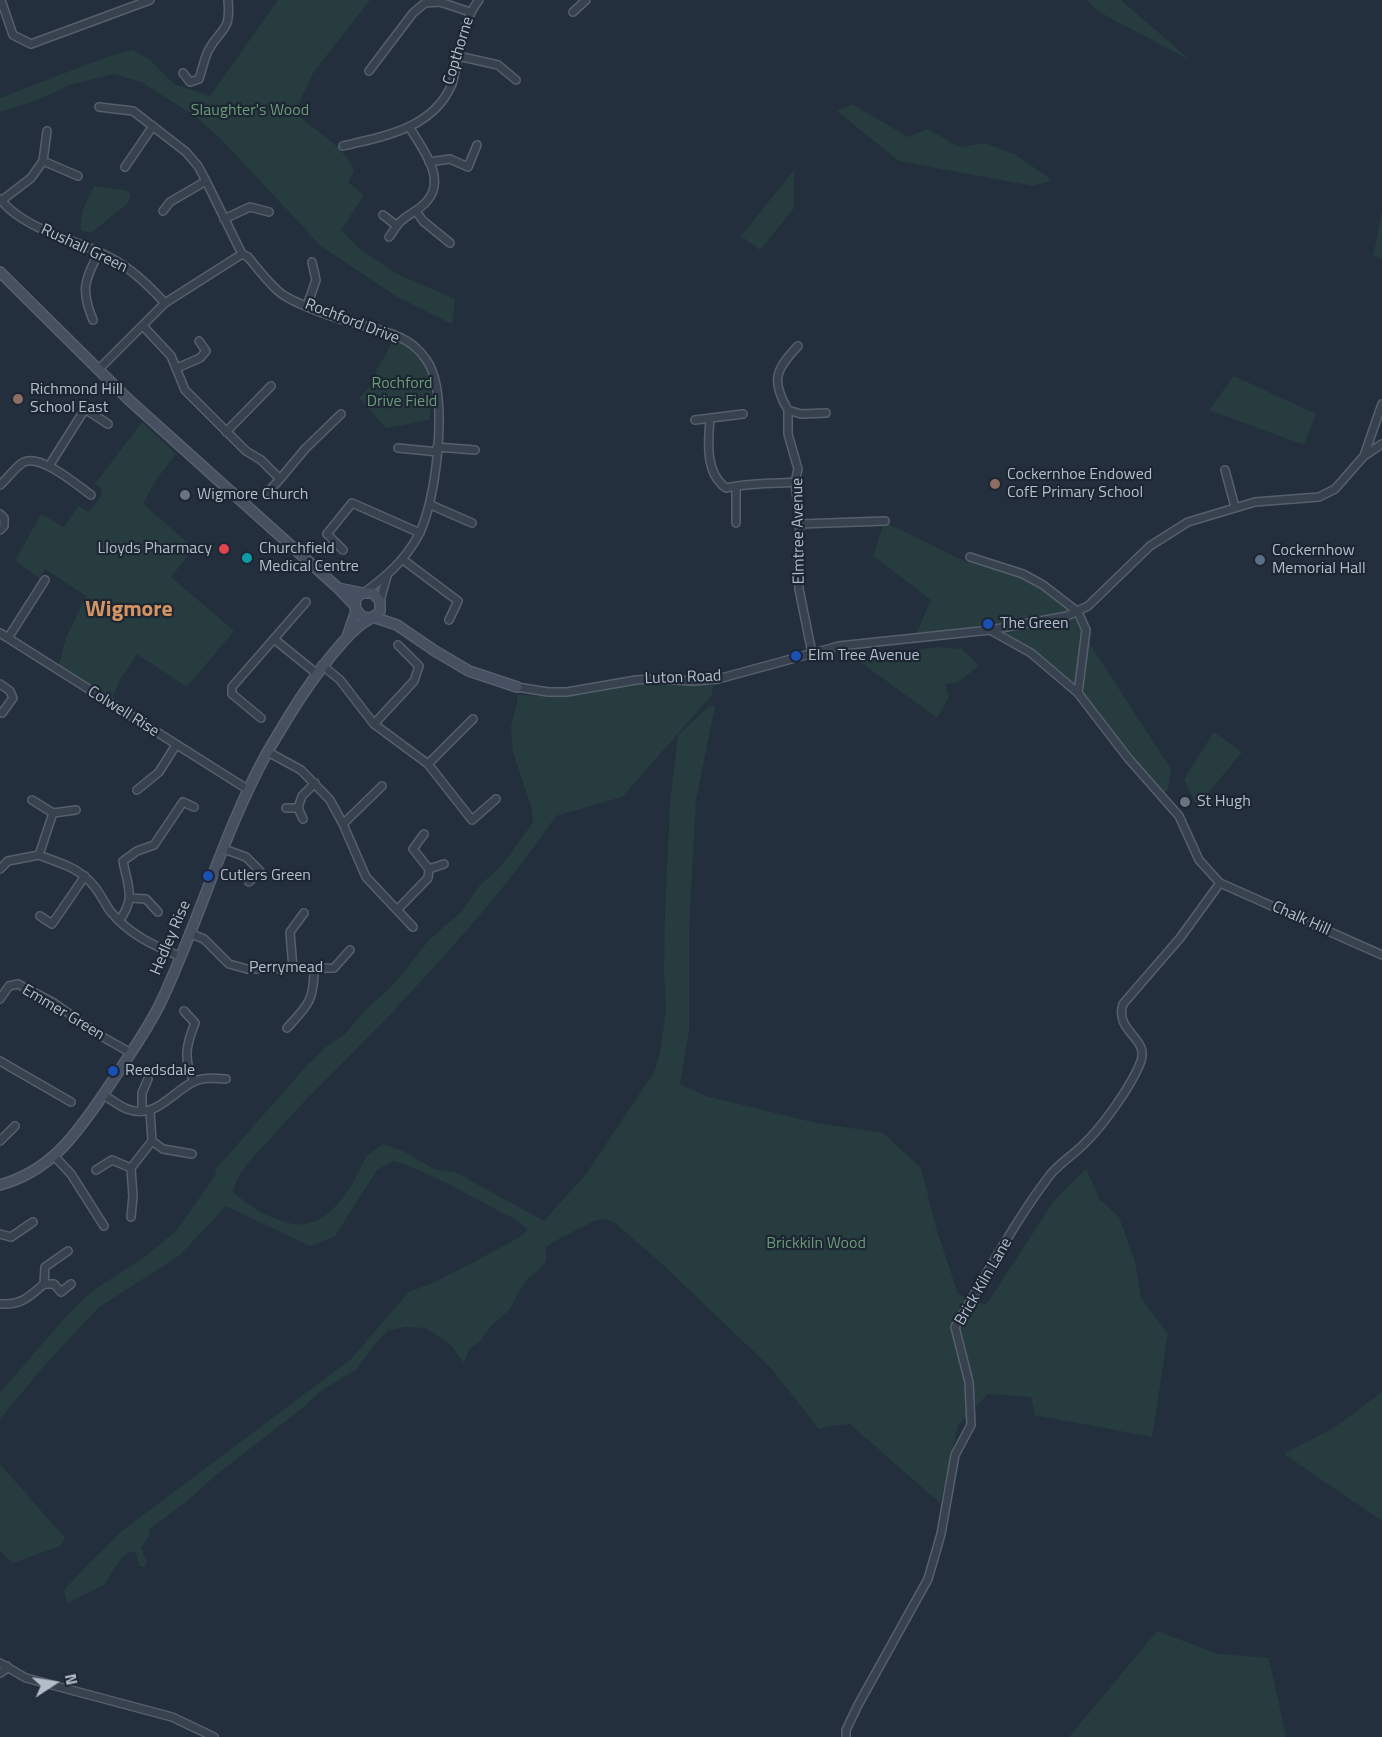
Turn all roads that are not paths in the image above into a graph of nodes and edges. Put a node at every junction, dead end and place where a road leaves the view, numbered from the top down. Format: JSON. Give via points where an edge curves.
{"nodes":[{"id":1,"x":1,"y":0,"type":"edge"},
{"id":2,"x":228,"y":0,"type":"edge"},
{"id":3,"x":479,"y":0,"type":"edge"},
{"id":4,"x":586,"y":0,"type":"edge"},
{"id":5,"x":146,"y":1,"type":"edge"},
{"id":6,"x":470,"y":12,"type":"junction"},
{"id":7,"x":573,"y":12,"type":"dead end"},
{"id":8,"x":458,"y":56,"type":"junction"},
{"id":9,"x":369,"y":71,"type":"dead end"},
{"id":10,"x":183,"y":73,"type":"dead end"},
{"id":11,"x":516,"y":80,"type":"dead end"},
{"id":12,"x":99,"y":107,"type":"dead end"},
{"id":13,"x":153,"y":126,"type":"junction"},
{"id":14,"x":410,"y":128,"type":"junction"},
{"id":15,"x":47,"y":131,"type":"dead end"},
{"id":16,"x":477,"y":145,"type":"dead end"},
{"id":17,"x":343,"y":146,"type":"dead end"},
{"id":18,"x":43,"y":161,"type":"junction"},
{"id":19,"x":429,"y":162,"type":"junction"},
{"id":20,"x":125,"y":167,"type":"dead end"},
{"id":21,"x":78,"y":176,"type":"dead end"},
{"id":22,"x":206,"y":181,"type":"junction"},
{"id":23,"x":0,"y":200,"type":"edge"},
{"id":24,"x":163,"y":211,"type":"dead end"},
{"id":25,"x":416,"y":211,"type":"junction"},
{"id":26,"x":269,"y":212,"type":"dead end"},
{"id":27,"x":383,"y":215,"type":"dead end"},
{"id":28,"x":224,"y":219,"type":"junction"},
{"id":29,"x":397,"y":226,"type":"junction"},
{"id":30,"x":389,"y":237,"type":"dead end"},
{"id":31,"x":450,"y":243,"type":"dead end"},
{"id":32,"x":99,"y":252,"type":"junction"},
{"id":33,"x":242,"y":254,"type":"junction"},
{"id":34,"x":312,"y":262,"type":"dead end"},
{"id":35,"x":0,"y":272,"type":"edge"},
{"id":36,"x":165,"y":303,"type":"junction"},
{"id":37,"x":307,"y":306,"type":"junction"},
{"id":38,"x":93,"y":320,"type":"dead end"},
{"id":39,"x":143,"y":326,"type":"junction"},
{"id":40,"x":199,"y":341,"type":"dead end"},
{"id":41,"x":798,"y":346,"type":"dead end"},
{"id":42,"x":177,"y":368,"type":"junction"},
{"id":43,"x":99,"y":369,"type":"junction"},
{"id":44,"x":271,"y":386,"type":"dead end"},
{"id":45,"x":1382,"y":404,"type":"edge"},
{"id":46,"x":788,"y":410,"type":"junction"},
{"id":47,"x":826,"y":413,"type":"dead end"},
{"id":48,"x":341,"y":414,"type":"dead end"},
{"id":49,"x":743,"y":414,"type":"dead end"},
{"id":50,"x":710,"y":419,"type":"junction"},
{"id":51,"x":695,"y":420,"type":"dead end"},
{"id":52,"x":108,"y":424,"type":"dead end"},
{"id":53,"x":226,"y":432,"type":"junction"},
{"id":54,"x":1382,"y":444,"type":"edge"},
{"id":55,"x":398,"y":448,"type":"dead end"},
{"id":56,"x":438,"y":449,"type":"junction"},
{"id":57,"x":475,"y":450,"type":"dead end"},
{"id":58,"x":1364,"y":456,"type":"junction"},
{"id":59,"x":49,"y":466,"type":"junction"},
{"id":60,"x":1225,"y":470,"type":"dead end"},
{"id":61,"x":280,"y":479,"type":"junction"},
{"id":62,"x":795,"y":482,"type":"junction"},
{"id":63,"x":0,"y":485,"type":"edge"},
{"id":64,"x":736,"y":486,"type":"junction"},
{"id":65,"x":268,"y":492,"type":"dead end"},
{"id":66,"x":91,"y":495,"type":"dead end"},
{"id":67,"x":431,"y":505,"type":"junction"},
{"id":68,"x":1235,"y":507,"type":"junction"},
{"id":69,"x":0,"y":514,"type":"edge"},
{"id":70,"x":885,"y":521,"type":"dead end"},
{"id":71,"x":472,"y":523,"type":"dead end"},
{"id":72,"x":736,"y":523,"type":"dead end"},
{"id":73,"x":800,"y":524,"type":"junction"},
{"id":74,"x":0,"y":530,"type":"edge"},
{"id":75,"x":420,"y":533,"type":"junction"},
{"id":76,"x":343,"y":550,"type":"dead end"},
{"id":77,"x":970,"y":558,"type":"dead end"},
{"id":78,"x":402,"y":559,"type":"junction"},
{"id":79,"x":387,"y":576,"type":"junction"},
{"id":80,"x":45,"y":580,"type":"dead end"},
{"id":81,"x":338,"y":588,"type":"junction"},
{"id":82,"x":364,"y":593,"type":"junction"},
{"id":83,"x":306,"y":602,"type":"dead end"},
{"id":84,"x":381,"y":603,"type":"junction"},
{"id":85,"x":355,"y":608,"type":"junction"},
{"id":86,"x":1078,"y":612,"type":"junction"},
{"id":87,"x":372,"y":618,"type":"junction"},
{"id":88,"x":449,"y":620,"type":"dead end"},
{"id":89,"x":397,"y":625,"type":"junction"},
{"id":90,"x":990,"y":630,"type":"junction"},
{"id":91,"x":0,"y":633,"type":"edge"},
{"id":92,"x":347,"y":637,"type":"junction"},
{"id":93,"x":8,"y":638,"type":"junction"},
{"id":94,"x":274,"y":639,"type":"junction"},
{"id":95,"x":398,"y":645,"type":"dead end"},
{"id":96,"x":812,"y":653,"type":"junction"},
{"id":97,"x":319,"y":669,"type":"junction"},
{"id":98,"x":0,"y":684,"type":"edge"},
{"id":99,"x":517,"y":687,"type":"joint"},
{"id":100,"x":1078,"y":693,"type":"junction"},
{"id":101,"x":2,"y":713,"type":"dead end"},
{"id":102,"x":261,"y":718,"type":"dead end"},
{"id":103,"x":473,"y":719,"type":"dead end"},
{"id":104,"x":374,"y":724,"type":"junction"},
{"id":105,"x":176,"y":745,"type":"junction"},
{"id":106,"x":268,"y":752,"type":"junction"},
{"id":107,"x":428,"y":764,"type":"junction"},
{"id":108,"x":315,"y":783,"type":"junction"},
{"id":109,"x":382,"y":786,"type":"dead end"},
{"id":110,"x":247,"y":789,"type":"junction"},
{"id":111,"x":137,"y":790,"type":"dead end"},
{"id":112,"x":496,"y":799,"type":"dead end"},
{"id":113,"x":32,"y":800,"type":"dead end"},
{"id":114,"x":194,"y":807,"type":"dead end"},
{"id":115,"x":286,"y":808,"type":"dead end"},
{"id":116,"x":298,"y":808,"type":"junction"},
{"id":117,"x":76,"y":810,"type":"dead end"},
{"id":118,"x":53,"y":813,"type":"junction"},
{"id":119,"x":303,"y":819,"type":"dead end"},
{"id":120,"x":343,"y":824,"type":"junction"},
{"id":121,"x":424,"y":834,"type":"dead end"},
{"id":122,"x":224,"y":849,"type":"junction"},
{"id":123,"x":39,"y":855,"type":"junction"},
{"id":124,"x":444,"y":864,"type":"dead end"},
{"id":125,"x":0,"y":868,"type":"edge"},
{"id":126,"x":429,"y":869,"type":"junction"},
{"id":127,"x":85,"y":876,"type":"junction"},
{"id":128,"x":249,"y":882,"type":"dead end"},
{"id":129,"x":1220,"y":883,"type":"junction"},
{"id":130,"x":130,"y":898,"type":"junction"},
{"id":131,"x":397,"y":910,"type":"junction"},
{"id":132,"x":158,"y":912,"type":"dead end"},
{"id":133,"x":303,"y":913,"type":"dead end"},
{"id":134,"x":40,"y":916,"type":"dead end"},
{"id":135,"x":119,"y":921,"type":"junction"},
{"id":136,"x":413,"y":927,"type":"dead end"},
{"id":137,"x":189,"y":933,"type":"junction"},
{"id":138,"x":350,"y":950,"type":"dead end"},
{"id":139,"x":1382,"y":955,"type":"edge"},
{"id":140,"x":179,"y":956,"type":"junction"},
{"id":141,"x":292,"y":969,"type":"junction"},
{"id":142,"x":314,"y":969,"type":"junction"},
{"id":143,"x":0,"y":999,"type":"edge"},
{"id":144,"x":184,"y":1011,"type":"dead end"},
{"id":145,"x":287,"y":1028,"type":"dead end"},
{"id":146,"x":131,"y":1053,"type":"junction"},
{"id":147,"x":0,"y":1061,"type":"edge"},
{"id":148,"x":148,"y":1079,"type":"dead end"},
{"id":149,"x":226,"y":1079,"type":"dead end"},
{"id":150,"x":194,"y":1082,"type":"junction"},
{"id":151,"x":103,"y":1095,"type":"junction"},
{"id":152,"x":71,"y":1102,"type":"dead end"},
{"id":153,"x":146,"y":1111,"type":"junction"},
{"id":154,"x":15,"y":1126,"type":"dead end"},
{"id":155,"x":0,"y":1141,"type":"edge"},
{"id":156,"x":152,"y":1141,"type":"junction"},
{"id":157,"x":192,"y":1154,"type":"dead end"},
{"id":158,"x":55,"y":1157,"type":"junction"},
{"id":159,"x":131,"y":1168,"type":"junction"},
{"id":160,"x":96,"y":1170,"type":"dead end"},
{"id":161,"x":0,"y":1185,"type":"edge"},
{"id":162,"x":131,"y":1216,"type":"dead end"},
{"id":163,"x":33,"y":1222,"type":"dead end"},
{"id":164,"x":104,"y":1226,"type":"dead end"},
{"id":165,"x":0,"y":1234,"type":"edge"},
{"id":166,"x":68,"y":1251,"type":"dead end"},
{"id":167,"x":44,"y":1284,"type":"junction"},
{"id":168,"x":71,"y":1284,"type":"dead end"},
{"id":169,"x":0,"y":1304,"type":"edge"},
{"id":170,"x":3,"y":1664,"type":"edge"},
{"id":171,"x":0,"y":1673,"type":"edge"},
{"id":172,"x":214,"y":1737,"type":"edge"},
{"id":173,"x":846,"y":1737,"type":"edge"}],
"edges":[{"from":1,"to":5,"type":"street","via":[[13,35],[31,44]]},
{"from":2,"to":10,"type":"street","via":[[230,16],[226,28],[209,50],[199,79],[190,82]]},
{"from":3,"to":6,"type":"street","name":"Copthorne"},
{"from":4,"to":7,"type":"street"},
{"from":6,"to":8,"type":"street","name":"Copthorne"},
{"from":6,"to":9,"type":"street","via":[[440,2],[425,3]]},
{"from":8,"to":11,"type":"street","via":[[498,65]]},
{"from":8,"to":14,"type":"street","name":"Copthorne","via":[[452,84],[440,103]]},
{"from":12,"to":13,"type":"street","name":"Rochford Drive","via":[[133,111]]},
{"from":13,"to":20,"type":"street"},
{"from":13,"to":22,"type":"street","name":"Rochford Drive","via":[[186,152]]},
{"from":14,"to":17,"type":"street","name":"Copthorne"},
{"from":14,"to":19,"type":"street"},
{"from":15,"to":18,"type":"street"},
{"from":16,"to":19,"type":"street","via":[[468,166],[450,159]]},
{"from":18,"to":21,"type":"street"},
{"from":18,"to":23,"type":"street","via":[[31,178]]},
{"from":19,"to":25,"type":"street","via":[[435,178],[434,190]]},
{"from":22,"to":24,"type":"street","via":[[170,201]]},
{"from":22,"to":28,"type":"street","name":"Rochford Drive"},
{"from":23,"to":32,"type":"street","name":"Rushall Green","via":[[23,220]]},
{"from":25,"to":29,"type":"street"},
{"from":25,"to":31,"type":"street"},
{"from":26,"to":28,"type":"street","via":[[250,207]]},
{"from":27,"to":29,"type":"street"},
{"from":28,"to":33,"type":"street","name":"Rochford Drive"},
{"from":29,"to":30,"type":"street"},
{"from":32,"to":36,"type":"street","name":"Rushall Green","via":[[129,268]]},
{"from":32,"to":38,"type":"street","via":[[86,279],[87,306]]},
{"from":33,"to":36,"type":"street"},
{"from":33,"to":37,"type":"street","name":"Rochford Drive","via":[[279,292]]},
{"from":34,"to":37,"type":"street","via":[[316,280]]},
{"from":35,"to":43,"type":"street"},
{"from":36,"to":39,"type":"street"},
{"from":37,"to":56,"type":"street","name":"Rochford Drive","via":[[387,332],[416,348],[432,370],[436,388]]},
{"from":39,"to":42,"type":"street"},
{"from":39,"to":43,"type":"street"},
{"from":40,"to":42,"type":"street","via":[[206,351],[200,358]]},
{"from":41,"to":46,"type":"street","name":"Elmtree Avenue","via":[[782,363],[777,386]]},
{"from":42,"to":53,"type":"street","via":[[184,390]]},
{"from":43,"to":81,"type":"street"},
{"from":44,"to":53,"type":"street"},
{"from":45,"to":58,"type":"street"},
{"from":46,"to":47,"type":"street"},
{"from":46,"to":62,"type":"street","name":"Elmtree Avenue","via":[[788,434],[798,469]]},
{"from":48,"to":61,"type":"street","via":[[304,449]]},
{"from":49,"to":50,"type":"street"},
{"from":50,"to":51,"type":"street"},
{"from":50,"to":64,"type":"street","via":[[711,464],[718,482],[726,488]]},
{"from":52,"to":59,"type":"street","via":[[85,409]]},
{"from":53,"to":61,"type":"street"},
{"from":54,"to":58,"type":"street"},
{"from":55,"to":56,"type":"street"},
{"from":56,"to":57,"type":"street"},
{"from":56,"to":67,"type":"street","name":"Rochford Drive"},
{"from":58,"to":68,"type":"street","via":[[1335,489],[1319,497]]},
{"from":59,"to":63,"type":"street","via":[[36,460],[24,462]]},
{"from":59,"to":66,"type":"street"},
{"from":60,"to":68,"type":"street"},
{"from":61,"to":65,"type":"street"},
{"from":62,"to":64,"type":"street"},
{"from":62,"to":73,"type":"street","name":"Elmtree Avenue"},
{"from":64,"to":72,"type":"street"},
{"from":67,"to":71,"type":"street"},
{"from":67,"to":75,"type":"street","name":"Rochford Drive"},
{"from":68,"to":86,"type":"street","via":[[1188,522],[1150,546]]},
{"from":69,"to":74,"type":"street","via":[[4,526]]},
{"from":70,"to":73,"type":"street"},
{"from":73,"to":96,"type":"street","name":"Elmtree Avenue","via":[[799,589]]},
{"from":75,"to":76,"type":"street","via":[[352,502],[327,534]]},
{"from":75,"to":78,"type":"street","name":"Rochford Drive"},
{"from":77,"to":86,"type":"street","via":[[1023,574]]},
{"from":78,"to":79,"type":"street","name":"Rochford Drive"},
{"from":78,"to":88,"type":"street","via":[[458,601]]},
{"from":79,"to":82,"type":"street","name":"Rochford Drive"},
{"from":79,"to":84,"type":"street","name":"Rochford Drive"},
{"from":80,"to":93,"type":"street"},
{"from":81,"to":82,"type":"street"},
{"from":81,"to":85,"type":"street"},
{"from":82,"to":84,"type":"street","via":[[373,593]]},
{"from":82,"to":85,"type":"street","via":[[356,598]]},
{"from":83,"to":94,"type":"street"},
{"from":84,"to":87,"type":"street","via":[[380,611]]},
{"from":84,"to":89,"type":"street"},
{"from":85,"to":87,"type":"street","via":[[362,617]]},
{"from":85,"to":92,"type":"street","name":"Hedley Rise"},
{"from":86,"to":90,"type":"street","name":"Luton Road"},
{"from":86,"to":100,"type":"street","via":[[1086,630]]},
{"from":87,"to":89,"type":"street"},
{"from":87,"to":92,"type":"street","name":"Hedley Rise"},
{"from":89,"to":99,"type":"street","via":[[469,671]]},
{"from":90,"to":96,"type":"street","name":"Luton Road","via":[[868,642]]},
{"from":90,"to":100,"type":"street","via":[[1026,650]]},
{"from":91,"to":93,"type":"street","name":"Colwell Rise"},
{"from":92,"to":97,"type":"street","name":"Hedley Rise"},
{"from":93,"to":105,"type":"street","name":"Colwell Rise"},
{"from":94,"to":97,"type":"street"},
{"from":94,"to":102,"type":"street","via":[[232,687],[232,694]]},
{"from":95,"to":104,"type":"street","via":[[419,666],[414,681]]},
{"from":96,"to":99,"type":"street","name":"Luton Road","via":[[718,679],[636,680],[567,692]]},
{"from":97,"to":104,"type":"street","via":[[340,680]]},
{"from":97,"to":106,"type":"street","name":"Hedley Rise"},
{"from":98,"to":101,"type":"street","via":[[13,699]]},
{"from":100,"to":129,"type":"street","via":[[1179,816],[1199,860]]},
{"from":103,"to":107,"type":"street"},
{"from":104,"to":107,"type":"street"},
{"from":105,"to":110,"type":"street","name":"Colwell Rise"},
{"from":105,"to":111,"type":"street","via":[[159,772]]},
{"from":106,"to":108,"type":"street","via":[[301,770]]},
{"from":106,"to":110,"type":"street","name":"Hedley Rise"},
{"from":107,"to":112,"type":"street","via":[[472,820]]},
{"from":108,"to":116,"type":"street","via":[[302,796]]},
{"from":108,"to":120,"type":"street"},
{"from":109,"to":120,"type":"street"},
{"from":110,"to":122,"type":"street","name":"Hedley Rise"},
{"from":113,"to":118,"type":"street"},
{"from":114,"to":130,"type":"street","via":[[183,802],[154,845],[123,861]]},
{"from":115,"to":116,"type":"street"},
{"from":116,"to":119,"type":"street"},
{"from":117,"to":118,"type":"street"},
{"from":118,"to":123,"type":"street"},
{"from":120,"to":131,"type":"street","via":[[366,877]]},
{"from":121,"to":126,"type":"street","via":[[413,849]]},
{"from":122,"to":128,"type":"street","via":[[246,857],[260,871]]},
{"from":122,"to":137,"type":"street","name":"Hedley Rise"},
{"from":123,"to":125,"type":"street","via":[[8,861]]},
{"from":123,"to":127,"type":"street"},
{"from":124,"to":126,"type":"street"},
{"from":126,"to":131,"type":"street","via":[[428,878]]},
{"from":127,"to":134,"type":"street","via":[[52,924]]},
{"from":127,"to":135,"type":"street"},
{"from":129,"to":139,"type":"street","name":"Chalk Hill"},
{"from":129,"to":173,"type":"street","name":"Brick Kiln Lane","via":[[1124,1004],[1122,1022],[1142,1049],[1142,1056],[1123,1092],[1108,1117],[1052,1172],[1033,1198],[955,1327],[969,1382],[971,1425],[955,1455],[941,1534],[928,1579],[858,1705]]},
{"from":130,"to":132,"type":"street","via":[[146,899]]},
{"from":130,"to":135,"type":"street"},
{"from":131,"to":136,"type":"street"},
{"from":133,"to":141,"type":"street","via":[[290,932]]},
{"from":135,"to":140,"type":"street","via":[[135,935]]},
{"from":137,"to":140,"type":"street","name":"Hedley Rise"},
{"from":137,"to":141,"type":"street","name":"Perrymead","via":[[204,939],[229,964],[247,969]]},
{"from":138,"to":142,"type":"street","name":"Perrymead","via":[[334,968]]},
{"from":140,"to":146,"type":"street","name":"Hedley Rise","via":[[158,1007]]},
{"from":141,"to":142,"type":"street","name":"Perrymead"},
{"from":142,"to":145,"type":"street","via":[[314,991],[307,1006]]},
{"from":143,"to":146,"type":"street","name":"Emmer Green","via":[[9,986],[18,984]]},
{"from":144,"to":150,"type":"street","via":[[195,1023],[187,1043],[187,1067]]},
{"from":146,"to":151,"type":"street","name":"Hedley Rise"},
{"from":147,"to":152,"type":"street"},
{"from":148,"to":153,"type":"street","via":[[142,1093]]},
{"from":149,"to":150,"type":"street"},
{"from":150,"to":153,"type":"street"},
{"from":151,"to":153,"type":"street","via":[[128,1109]]},
{"from":151,"to":158,"type":"street","name":"Hedley Rise"},
{"from":153,"to":156,"type":"street"},
{"from":154,"to":155,"type":"street"},
{"from":156,"to":157,"type":"street","via":[[163,1149]]},
{"from":156,"to":159,"type":"street"},
{"from":158,"to":161,"type":"street","name":"Hedley Rise","via":[[18,1180]]},
{"from":158,"to":164,"type":"street","via":[[71,1174]]},
{"from":159,"to":160,"type":"street","via":[[112,1160]]},
{"from":159,"to":162,"type":"street"},
{"from":163,"to":165,"type":"street","via":[[11,1237]]},
{"from":166,"to":167,"type":"street","via":[[45,1267]]},
{"from":167,"to":168,"type":"street","via":[[54,1284],[61,1292]]},
{"from":167,"to":169,"type":"street","via":[[14,1305]]},
{"from":170,"to":171,"type":"street","via":[[6,1669]]},
{"from":170,"to":172,"type":"street","via":[[26,1678],[172,1717]]}]}
